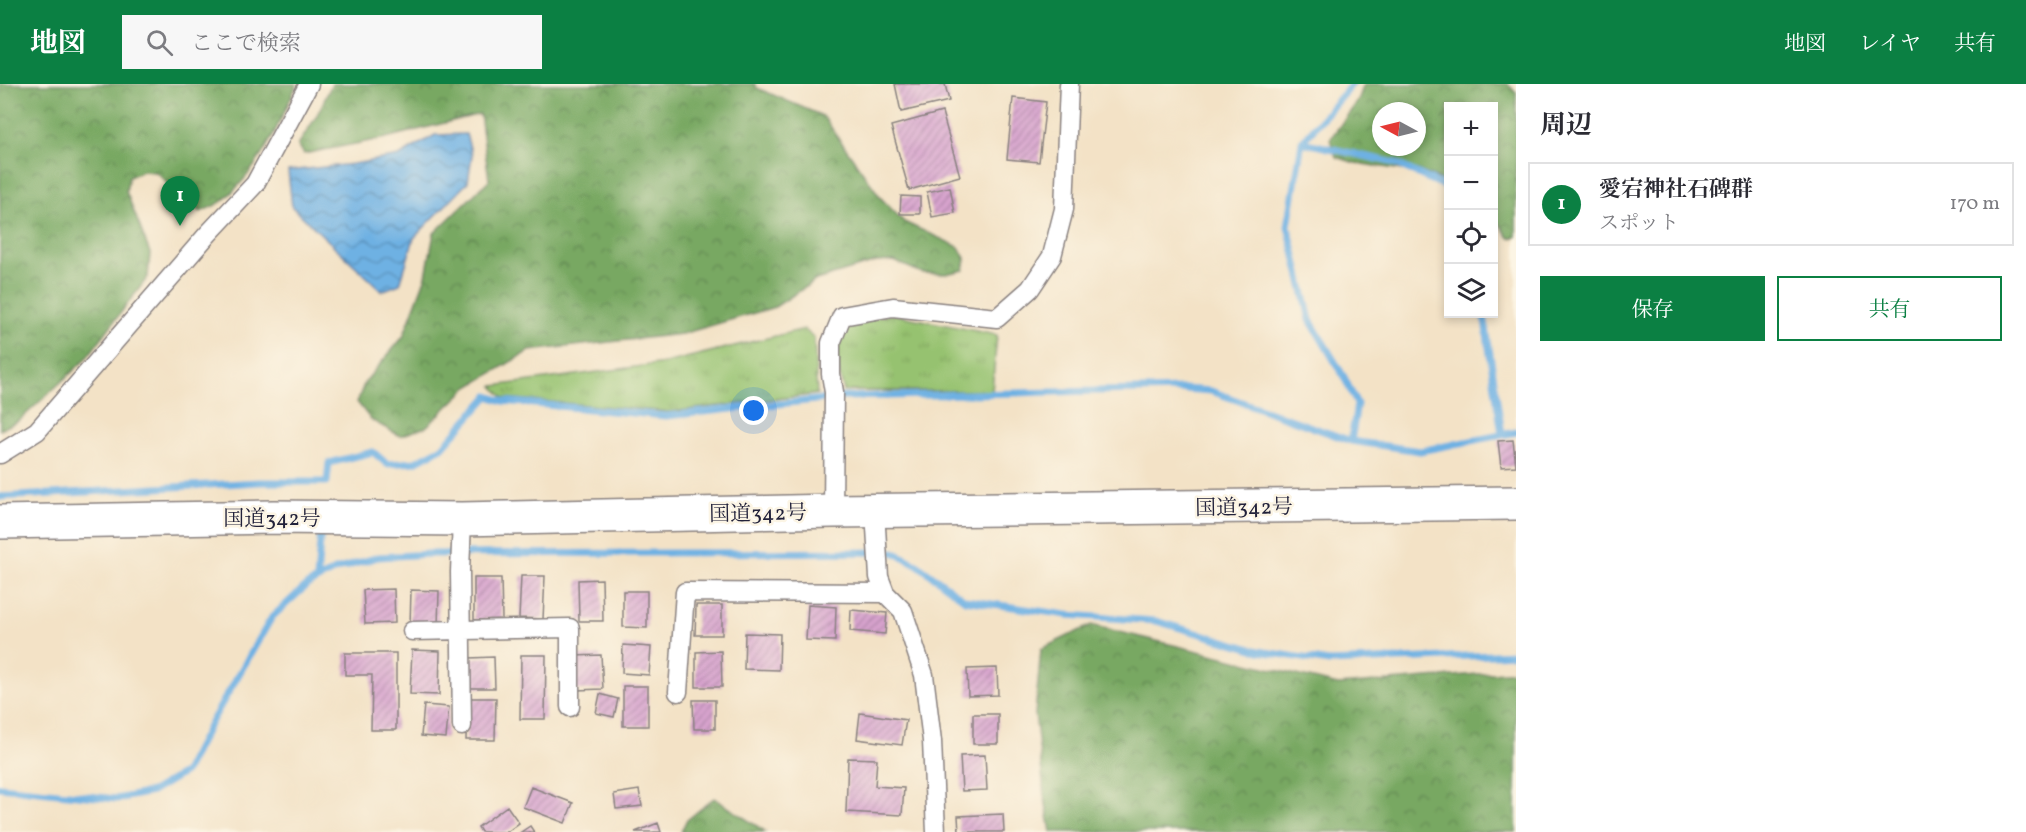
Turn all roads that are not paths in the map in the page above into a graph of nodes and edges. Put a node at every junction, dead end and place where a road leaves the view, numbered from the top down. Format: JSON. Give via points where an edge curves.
{"nodes":[{"id":1,"x":309,"y":84,"type":"edge"},
{"id":2,"x":1069,"y":84,"type":"edge"},
{"id":3,"x":0,"y":454,"type":"edge"},
{"id":4,"x":1516,"y":503,"type":"edge"},
{"id":5,"x":834,"y":511,"type":"junction"},
{"id":6,"x":875,"y":512,"type":"junction"},
{"id":7,"x":462,"y":519,"type":"junction"},
{"id":8,"x":0,"y":522,"type":"edge"},
{"id":9,"x":885,"y":592,"type":"junction"},
{"id":10,"x":462,"y":630,"type":"junction"},
{"id":11,"x":412,"y":632,"type":"dead end"},
{"id":12,"x":678,"y":692,"type":"dead end"},
{"id":13,"x":570,"y":707,"type":"dead end"},
{"id":14,"x":462,"y":726,"type":"dead end"},
{"id":15,"x":936,"y":832,"type":"edge"}],
"edges":[{"from":1,"to":3,"type":"street","via":[[255,184],[37,431]]},
{"from":2,"to":5,"type":"street","via":[[1064,209],[1052,256],[1030,290],[997,318],[893,307],[842,316],[831,343]]},
{"from":4,"to":6,"type":"highway","name":"国道342号"},
{"from":5,"to":6,"type":"highway","name":"国道342号"},
{"from":5,"to":7,"type":"highway","name":"国道342号"},
{"from":6,"to":9,"type":"street","via":[[879,577]]},
{"from":7,"to":8,"type":"highway","name":"国道342号","via":[[274,517]]},
{"from":7,"to":10,"type":"street"},
{"from":9,"to":12,"type":"street","via":[[685,592]]},
{"from":9,"to":15,"type":"street","via":[[903,611],[924,675]]},
{"from":10,"to":11,"type":"street"},
{"from":10,"to":13,"type":"street","via":[[570,628]]},
{"from":10,"to":14,"type":"street"}]}
